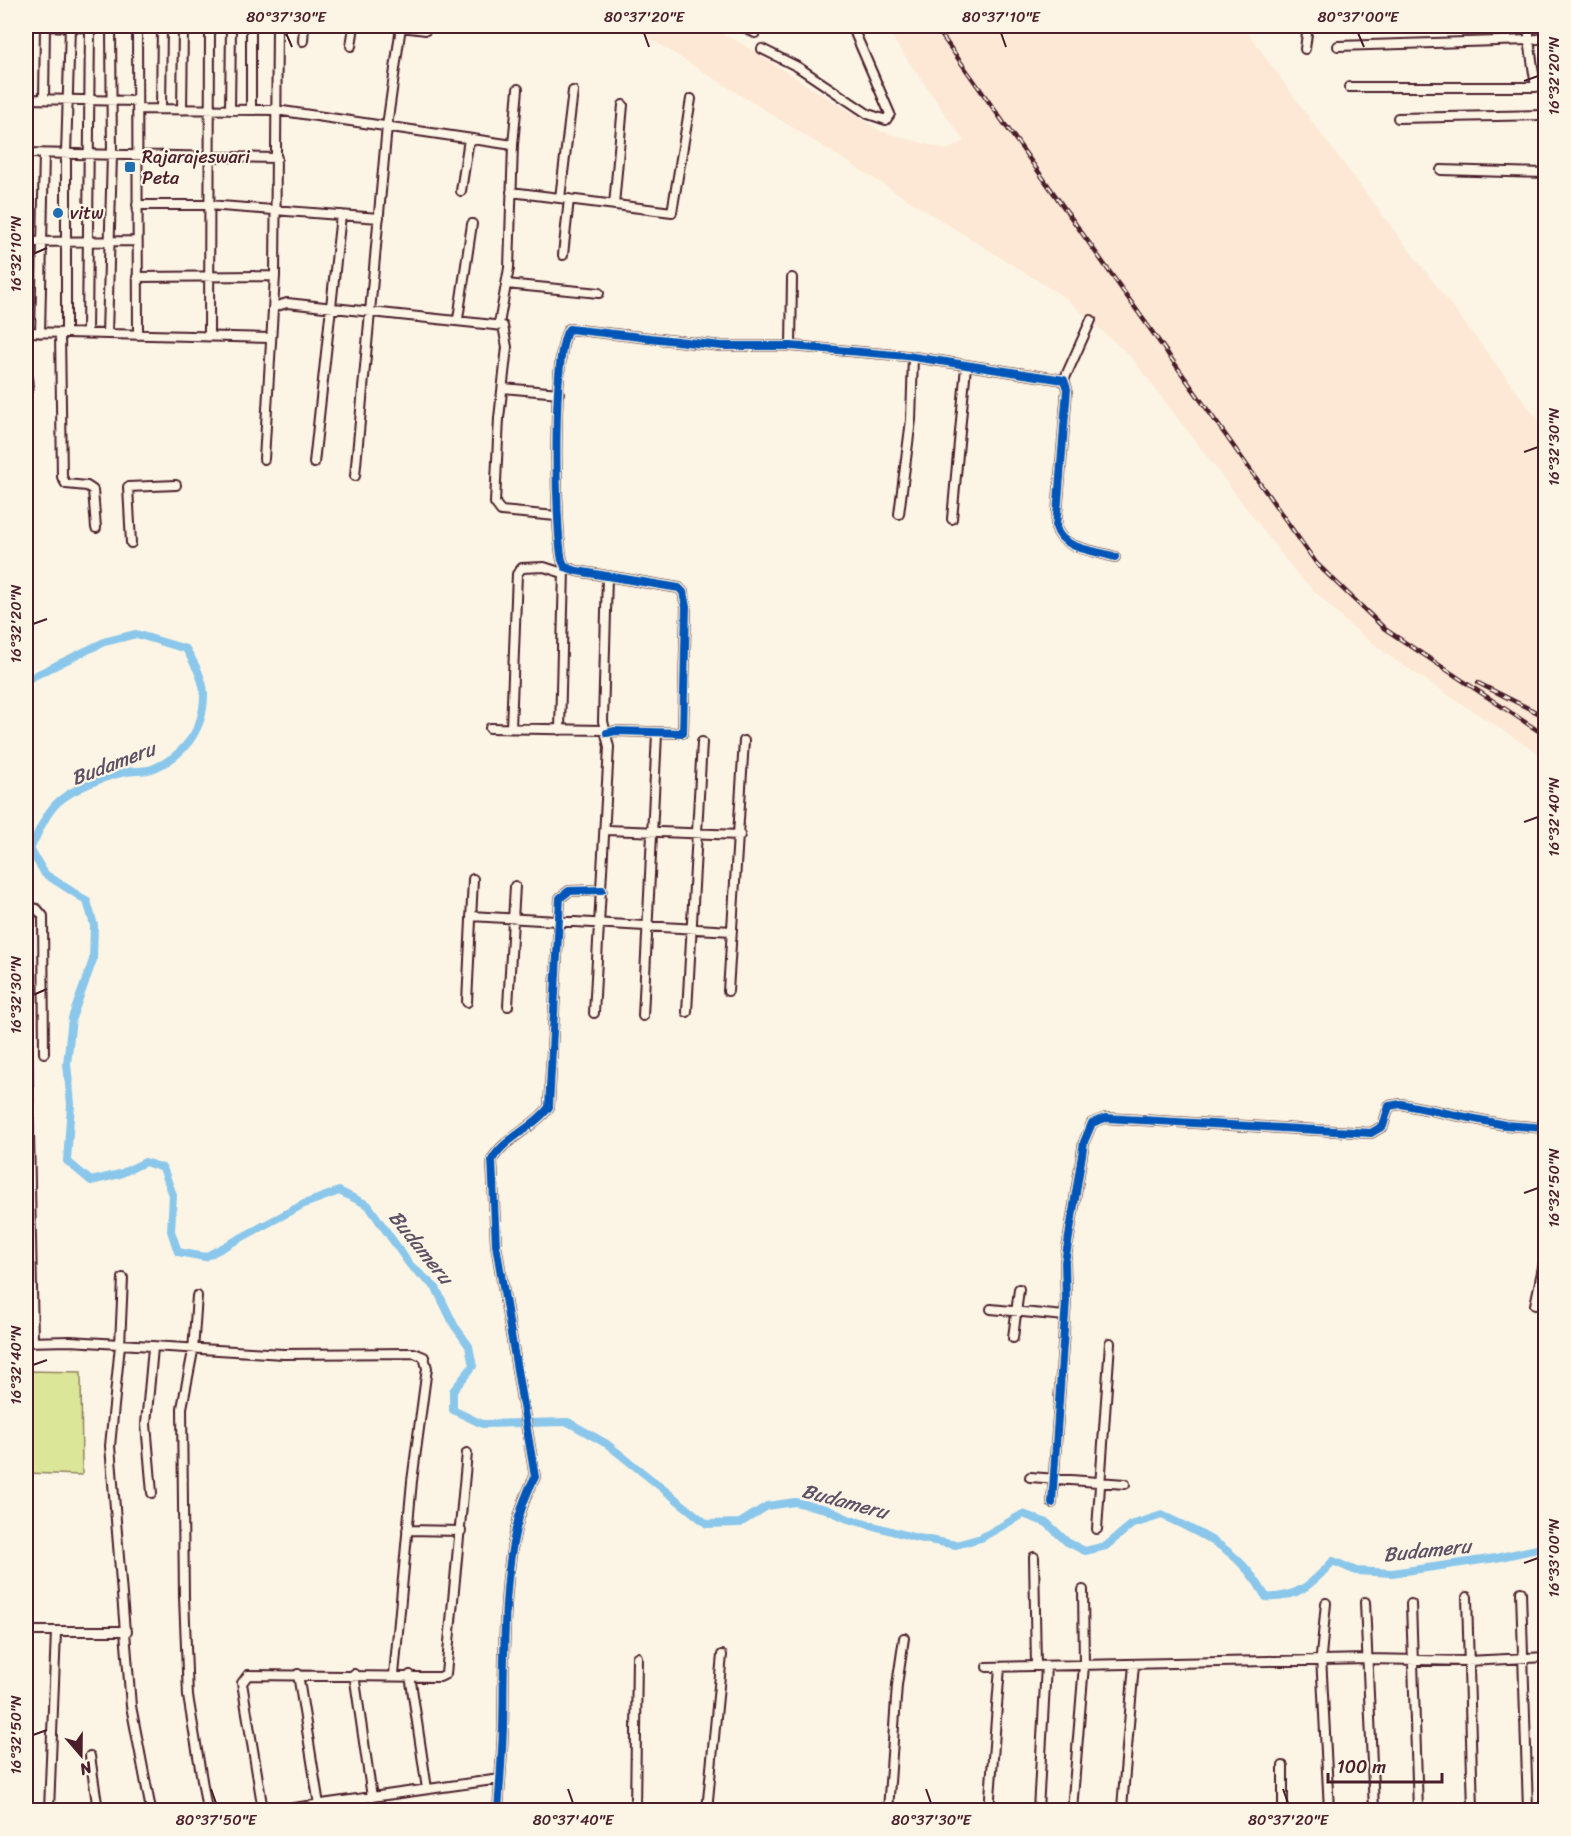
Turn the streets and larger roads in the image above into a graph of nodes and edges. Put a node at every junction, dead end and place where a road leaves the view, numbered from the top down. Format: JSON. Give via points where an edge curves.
{"nodes":[{"id":1,"x":47,"y":26,"type":"edge"},
{"id":2,"x":162,"y":26,"type":"edge"},
{"id":3,"x":183,"y":26,"type":"edge"},
{"id":4,"x":210,"y":26,"type":"edge"},
{"id":5,"x":231,"y":26,"type":"edge"},
{"id":6,"x":251,"y":26,"type":"edge"},
{"id":7,"x":277,"y":26,"type":"edge"},
{"id":8,"x":304,"y":26,"type":"edge"},
{"id":9,"x":354,"y":26,"type":"edge"},
{"id":10,"x":398,"y":26,"type":"edge"},
{"id":11,"x":743,"y":26,"type":"edge"},
{"id":12,"x":852,"y":26,"type":"edge"},
{"id":13,"x":1308,"y":26,"type":"edge"},
{"id":14,"x":1529,"y":26,"type":"edge"},
{"id":15,"x":70,"y":27,"type":"edge"},
{"id":16,"x":90,"y":27,"type":"junction"},
{"id":17,"x":136,"y":27,"type":"edge"},
{"id":18,"x":111,"y":28,"type":"junction"},
{"id":19,"x":426,"y":30,"type":"dead end"},
{"id":20,"x":755,"y":33,"type":"dead end"},
{"id":21,"x":1545,"y":38,"type":"edge"},
{"id":22,"x":1530,"y":40,"type":"junction"},
{"id":23,"x":303,"y":41,"type":"dead end"},
{"id":24,"x":1338,"y":45,"type":"dead end"},
{"id":25,"x":351,"y":46,"type":"dead end"},
{"id":26,"x":762,"y":49,"type":"dead end"},
{"id":27,"x":1305,"y":49,"type":"dead end"},
{"id":28,"x":1349,"y":87,"type":"dead end"},
{"id":29,"x":518,"y":89,"type":"dead end"},
{"id":30,"x":573,"y":90,"type":"dead end"},
{"id":31,"x":26,"y":99,"type":"edge"},
{"id":32,"x":44,"y":99,"type":"junction"},
{"id":33,"x":67,"y":99,"type":"junction"},
{"id":34,"x":90,"y":99,"type":"junction"},
{"id":35,"x":691,"y":99,"type":"dead end"},
{"id":36,"x":111,"y":100,"type":"junction"},
{"id":37,"x":137,"y":105,"type":"junction"},
{"id":38,"x":623,"y":105,"type":"dead end"},
{"id":39,"x":161,"y":109,"type":"junction"},
{"id":40,"x":182,"y":110,"type":"junction"},
{"id":41,"x":210,"y":110,"type":"junction"},
{"id":42,"x":230,"y":110,"type":"junction"},
{"id":43,"x":251,"y":110,"type":"junction"},
{"id":44,"x":276,"y":110,"type":"junction"},
{"id":45,"x":1545,"y":115,"type":"edge"},
{"id":46,"x":1398,"y":118,"type":"dead end"},
{"id":47,"x":387,"y":126,"type":"junction"},
{"id":48,"x":469,"y":139,"type":"junction"},
{"id":49,"x":513,"y":145,"type":"junction"},
{"id":50,"x":26,"y":153,"type":"edge"},
{"id":51,"x":44,"y":154,"type":"junction"},
{"id":52,"x":66,"y":154,"type":"junction"},
{"id":53,"x":90,"y":155,"type":"junction"},
{"id":54,"x":112,"y":155,"type":"junction"},
{"id":55,"x":137,"y":156,"type":"junction"},
{"id":56,"x":209,"y":157,"type":"junction"},
{"id":57,"x":277,"y":158,"type":"junction"},
{"id":58,"x":1441,"y":171,"type":"dead end"},
{"id":59,"x":1545,"y":173,"type":"edge"},
{"id":60,"x":461,"y":191,"type":"dead end"},
{"id":61,"x":511,"y":192,"type":"junction"},
{"id":62,"x":565,"y":199,"type":"junction"},
{"id":63,"x":137,"y":205,"type":"junction"},
{"id":64,"x":208,"y":205,"type":"junction"},
{"id":65,"x":614,"y":205,"type":"junction"},
{"id":66,"x":274,"y":209,"type":"junction"},
{"id":67,"x":341,"y":215,"type":"junction"},
{"id":68,"x":379,"y":218,"type":"junction"},
{"id":69,"x":472,"y":224,"type":"dead end"},
{"id":70,"x":26,"y":242,"type":"edge"},
{"id":71,"x":42,"y":242,"type":"junction"},
{"id":72,"x":65,"y":242,"type":"junction"},
{"id":73,"x":87,"y":242,"type":"junction"},
{"id":74,"x":109,"y":242,"type":"junction"},
{"id":75,"x":137,"y":242,"type":"junction"},
{"id":76,"x":563,"y":255,"type":"dead end"},
{"id":77,"x":275,"y":276,"type":"junction"},
{"id":78,"x":137,"y":277,"type":"junction"},
{"id":79,"x":208,"y":277,"type":"junction"},
{"id":80,"x":792,"y":278,"type":"dead end"},
{"id":81,"x":506,"y":284,"type":"junction"},
{"id":82,"x":599,"y":293,"type":"dead end"},
{"id":83,"x":274,"y":307,"type":"junction"},
{"id":84,"x":329,"y":309,"type":"junction"},
{"id":85,"x":370,"y":313,"type":"junction"},
{"id":86,"x":458,"y":320,"type":"junction"},
{"id":87,"x":1090,"y":320,"type":"dead end"},
{"id":88,"x":499,"y":324,"type":"junction"},
{"id":89,"x":26,"y":332,"type":"edge"},
{"id":90,"x":40,"y":333,"type":"junction"},
{"id":91,"x":63,"y":333,"type":"junction"},
{"id":92,"x":87,"y":333,"type":"junction"},
{"id":93,"x":107,"y":334,"type":"junction"},
{"id":94,"x":138,"y":334,"type":"junction"},
{"id":95,"x":209,"y":336,"type":"junction"},
{"id":96,"x":271,"y":338,"type":"junction"},
{"id":97,"x":791,"y":346,"type":"junction"},
{"id":98,"x":913,"y":357,"type":"junction"},
{"id":99,"x":26,"y":362,"type":"edge"},
{"id":100,"x":966,"y":366,"type":"junction"},
{"id":101,"x":1064,"y":380,"type":"junction"},
{"id":102,"x":502,"y":388,"type":"junction"},
{"id":103,"x":28,"y":389,"type":"dead end"},
{"id":104,"x":559,"y":393,"type":"junction"},
{"id":105,"x":264,"y":459,"type":"dead end"},
{"id":106,"x":314,"y":463,"type":"dead end"},
{"id":107,"x":355,"y":476,"type":"dead end"},
{"id":108,"x":176,"y":485,"type":"dead end"},
{"id":109,"x":899,"y":514,"type":"dead end"},
{"id":110,"x":556,"y":516,"type":"junction"},
{"id":111,"x":952,"y":519,"type":"dead end"},
{"id":112,"x":96,"y":528,"type":"dead end"},
{"id":113,"x":131,"y":543,"type":"dead end"},
{"id":114,"x":1115,"y":557,"type":"dead end"},
{"id":115,"x":564,"y":570,"type":"junction"},
{"id":116,"x":607,"y":576,"type":"junction"},
{"id":117,"x":490,"y":728,"type":"dead end"},
{"id":118,"x":511,"y":728,"type":"junction"},
{"id":119,"x":560,"y":730,"type":"junction"},
{"id":120,"x":605,"y":732,"type":"junction"},
{"id":121,"x":657,"y":734,"type":"junction"},
{"id":122,"x":744,"y":741,"type":"dead end"},
{"id":123,"x":702,"y":742,"type":"dead end"},
{"id":124,"x":606,"y":830,"type":"junction"},
{"id":125,"x":652,"y":831,"type":"junction"},
{"id":126,"x":697,"y":832,"type":"junction"},
{"id":127,"x":740,"y":835,"type":"junction"},
{"id":128,"x":473,"y":879,"type":"dead end"},
{"id":129,"x":515,"y":886,"type":"dead end"},
{"id":130,"x":602,"y":890,"type":"junction"},
{"id":131,"x":26,"y":907,"type":"edge"},
{"id":132,"x":471,"y":916,"type":"junction"},
{"id":133,"x":512,"y":919,"type":"junction"},
{"id":134,"x":558,"y":922,"type":"junction"},
{"id":135,"x":600,"y":923,"type":"junction"},
{"id":136,"x":646,"y":927,"type":"junction"},
{"id":137,"x":693,"y":929,"type":"junction"},
{"id":138,"x":732,"y":931,"type":"junction"},
{"id":139,"x":26,"y":978,"type":"edge"},
{"id":140,"x":728,"y":991,"type":"dead end"},
{"id":141,"x":467,"y":1002,"type":"dead end"},
{"id":142,"x":508,"y":1006,"type":"dead end"},
{"id":143,"x":687,"y":1011,"type":"dead end"},
{"id":144,"x":594,"y":1013,"type":"dead end"},
{"id":145,"x":643,"y":1016,"type":"dead end"},
{"id":146,"x":44,"y":1053,"type":"dead end"},
{"id":147,"x":1545,"y":1128,"type":"edge"},
{"id":148,"x":28,"y":1212,"type":"edge"},
{"id":149,"x":1545,"y":1252,"type":"edge"},
{"id":150,"x":123,"y":1278,"type":"dead end"},
{"id":151,"x":1019,"y":1289,"type":"dead end"},
{"id":152,"x":197,"y":1296,"type":"dead end"},
{"id":153,"x":1535,"y":1305,"type":"dead end"},
{"id":154,"x":991,"y":1309,"type":"dead end"},
{"id":155,"x":1018,"y":1311,"type":"junction"},
{"id":156,"x":1065,"y":1316,"type":"junction"},
{"id":157,"x":1013,"y":1338,"type":"dead end"},
{"id":158,"x":29,"y":1342,"type":"edge"},
{"id":159,"x":1110,"y":1342,"type":"dead end"},
{"id":160,"x":120,"y":1345,"type":"junction"},
{"id":161,"x":153,"y":1348,"type":"junction"},
{"id":162,"x":193,"y":1351,"type":"junction"},
{"id":163,"x":467,"y":1454,"type":"dead end"},
{"id":164,"x":1030,"y":1477,"type":"dead end"},
{"id":165,"x":1053,"y":1479,"type":"junction"},
{"id":166,"x":1101,"y":1483,"type":"junction"},
{"id":167,"x":1125,"y":1484,"type":"dead end"},
{"id":168,"x":152,"y":1493,"type":"dead end"},
{"id":169,"x":1052,"y":1503,"type":"dead end"},
{"id":170,"x":1097,"y":1529,"type":"dead end"},
{"id":171,"x":407,"y":1530,"type":"junction"},
{"id":172,"x":461,"y":1531,"type":"junction"},
{"id":173,"x":1034,"y":1557,"type":"dead end"},
{"id":174,"x":1083,"y":1590,"type":"dead end"},
{"id":175,"x":1521,"y":1592,"type":"dead end"},
{"id":176,"x":1467,"y":1598,"type":"dead end"},
{"id":177,"x":1365,"y":1602,"type":"dead end"},
{"id":178,"x":1326,"y":1603,"type":"dead end"},
{"id":179,"x":1411,"y":1604,"type":"dead end"},
{"id":180,"x":26,"y":1631,"type":"edge"},
{"id":181,"x":127,"y":1631,"type":"junction"},
{"id":182,"x":56,"y":1632,"type":"junction"},
{"id":183,"x":904,"y":1638,"type":"dead end"},
{"id":184,"x":722,"y":1655,"type":"dead end"},
{"id":185,"x":637,"y":1657,"type":"dead end"},
{"id":186,"x":1545,"y":1657,"type":"edge"},
{"id":187,"x":1524,"y":1658,"type":"junction"},
{"id":188,"x":1368,"y":1659,"type":"junction"},
{"id":189,"x":1322,"y":1660,"type":"junction"},
{"id":190,"x":1413,"y":1660,"type":"junction"},
{"id":191,"x":1467,"y":1660,"type":"junction"},
{"id":192,"x":1134,"y":1664,"type":"junction"},
{"id":193,"x":1084,"y":1665,"type":"junction"},
{"id":194,"x":1036,"y":1666,"type":"junction"},
{"id":195,"x":1046,"y":1666,"type":"junction"},
{"id":196,"x":987,"y":1667,"type":"dead end"},
{"id":197,"x":1000,"y":1667,"type":"junction"},
{"id":198,"x":298,"y":1674,"type":"junction"},
{"id":199,"x":354,"y":1674,"type":"junction"},
{"id":200,"x":394,"y":1675,"type":"junction"},
{"id":201,"x":410,"y":1676,"type":"junction"},
{"id":202,"x":90,"y":1756,"type":"dead end"},
{"id":203,"x":1283,"y":1766,"type":"dead end"},
{"id":204,"x":500,"y":1779,"type":"junction"},
{"id":205,"x":427,"y":1789,"type":"junction"},
{"id":206,"x":372,"y":1797,"type":"junction"},
{"id":207,"x":319,"y":1804,"type":"junction"},
{"id":208,"x":1122,"y":1808,"type":"dead end"},
{"id":209,"x":49,"y":1810,"type":"edge"},
{"id":210,"x":98,"y":1810,"type":"edge"},
{"id":211,"x":151,"y":1810,"type":"edge"},
{"id":212,"x":207,"y":1810,"type":"edge"},
{"id":213,"x":263,"y":1810,"type":"edge"},
{"id":214,"x":279,"y":1810,"type":"edge"},
{"id":215,"x":498,"y":1810,"type":"edge"},
{"id":216,"x":635,"y":1810,"type":"edge"},
{"id":217,"x":707,"y":1810,"type":"edge"},
{"id":218,"x":888,"y":1810,"type":"edge"},
{"id":219,"x":989,"y":1810,"type":"edge"},
{"id":220,"x":1038,"y":1810,"type":"edge"},
{"id":221,"x":1072,"y":1810,"type":"edge"},
{"id":222,"x":1283,"y":1810,"type":"edge"},
{"id":223,"x":1329,"y":1810,"type":"edge"},
{"id":224,"x":1374,"y":1810,"type":"edge"},
{"id":225,"x":1418,"y":1810,"type":"edge"},
{"id":226,"x":1473,"y":1810,"type":"edge"},
{"id":227,"x":1528,"y":1810,"type":"edge"}],
"edges":[{"from":1,"to":15,"type":"street"},
{"from":1,"to":32,"type":"street"},
{"from":2,"to":39,"type":"street"},
{"from":3,"to":40,"type":"street"},
{"from":4,"to":41,"type":"street"},
{"from":5,"to":42,"type":"street"},
{"from":6,"to":43,"type":"street"},
{"from":7,"to":44,"type":"street"},
{"from":8,"to":23,"type":"street"},
{"from":9,"to":25,"type":"street"},
{"from":10,"to":19,"type":"street"},
{"from":10,"to":47,"type":"street"},
{"from":11,"to":20,"type":"street"},
{"from":12,"to":26,"type":"street","via":[[890,114],[886,120],[868,114],[798,67]]},
{"from":13,"to":27,"type":"street"},
{"from":14,"to":22,"type":"street"},
{"from":15,"to":16,"type":"street"},
{"from":15,"to":33,"type":"street"},
{"from":16,"to":18,"type":"street"},
{"from":16,"to":34,"type":"street"},
{"from":17,"to":18,"type":"street"},
{"from":17,"to":37,"type":"street"},
{"from":18,"to":36,"type":"street"},
{"from":21,"to":22,"type":"street"},
{"from":22,"to":24,"type":"street"},
{"from":22,"to":28,"type":"street","via":[[1536,87]]},
{"from":29,"to":49,"type":"street"},
{"from":30,"to":62,"type":"street"},
{"from":31,"to":32,"type":"street"},
{"from":32,"to":33,"type":"street"},
{"from":33,"to":34,"type":"street"},
{"from":33,"to":52,"type":"street"},
{"from":34,"to":36,"type":"street"},
{"from":34,"to":53,"type":"street"},
{"from":35,"to":65,"type":"street","via":[[672,212]]},
{"from":36,"to":37,"type":"street"},
{"from":36,"to":54,"type":"street"},
{"from":37,"to":39,"type":"street"},
{"from":37,"to":55,"type":"street"},
{"from":38,"to":65,"type":"street"},
{"from":39,"to":40,"type":"street"},
{"from":40,"to":41,"type":"street"},
{"from":41,"to":42,"type":"street"},
{"from":41,"to":56,"type":"street"},
{"from":42,"to":43,"type":"street"},
{"from":43,"to":44,"type":"street"},
{"from":44,"to":47,"type":"street"},
{"from":44,"to":57,"type":"street"},
{"from":45,"to":46,"type":"street"},
{"from":47,"to":48,"type":"street"},
{"from":47,"to":68,"type":"street"},
{"from":48,"to":49,"type":"street"},
{"from":48,"to":60,"type":"street"},
{"from":49,"to":61,"type":"street"},
{"from":50,"to":51,"type":"street"},
{"from":51,"to":52,"type":"street"},
{"from":51,"to":71,"type":"street"},
{"from":52,"to":53,"type":"street"},
{"from":52,"to":72,"type":"street"},
{"from":53,"to":54,"type":"street"},
{"from":53,"to":73,"type":"street"},
{"from":54,"to":55,"type":"street"},
{"from":54,"to":74,"type":"street"},
{"from":55,"to":56,"type":"street"},
{"from":55,"to":63,"type":"street"},
{"from":56,"to":57,"type":"street"},
{"from":56,"to":64,"type":"street"},
{"from":57,"to":66,"type":"street"},
{"from":58,"to":59,"type":"street"},
{"from":61,"to":62,"type":"street"},
{"from":61,"to":81,"type":"street"},
{"from":62,"to":65,"type":"street"},
{"from":62,"to":76,"type":"street"},
{"from":63,"to":64,"type":"street"},
{"from":63,"to":75,"type":"street"},
{"from":64,"to":66,"type":"street"},
{"from":64,"to":79,"type":"street"},
{"from":66,"to":67,"type":"street"},
{"from":66,"to":77,"type":"street"},
{"from":67,"to":68,"type":"street"},
{"from":67,"to":84,"type":"street"},
{"from":68,"to":85,"type":"street"},
{"from":69,"to":86,"type":"street"},
{"from":70,"to":71,"type":"street"},
{"from":71,"to":72,"type":"street"},
{"from":71,"to":90,"type":"street"},
{"from":72,"to":73,"type":"street"},
{"from":72,"to":91,"type":"street"},
{"from":73,"to":74,"type":"street"},
{"from":73,"to":92,"type":"street"},
{"from":74,"to":75,"type":"street"},
{"from":74,"to":93,"type":"street"},
{"from":75,"to":78,"type":"street"},
{"from":77,"to":79,"type":"street"},
{"from":77,"to":83,"type":"street"},
{"from":78,"to":79,"type":"street"},
{"from":78,"to":94,"type":"street"},
{"from":79,"to":95,"type":"street"},
{"from":80,"to":97,"type":"street"},
{"from":81,"to":82,"type":"street"},
{"from":81,"to":88,"type":"street"},
{"from":83,"to":84,"type":"street","via":[[287,303]]},
{"from":83,"to":96,"type":"street"},
{"from":84,"to":85,"type":"street"},
{"from":84,"to":106,"type":"street"},
{"from":85,"to":86,"type":"street"},
{"from":85,"to":107,"type":"street"},
{"from":86,"to":88,"type":"street"},
{"from":87,"to":101,"type":"street"},
{"from":88,"to":102,"type":"street","via":[[507,336]]},
{"from":89,"to":90,"type":"street"},
{"from":90,"to":91,"type":"street"},
{"from":91,"to":92,"type":"street"},
{"from":91,"to":112,"type":"street","via":[[62,477],[66,484],[93,490]]},
{"from":92,"to":93,"type":"street"},
{"from":93,"to":94,"type":"street"},
{"from":94,"to":95,"type":"street"},
{"from":95,"to":96,"type":"street"},
{"from":96,"to":105,"type":"street"},
{"from":97,"to":98,"type":"street"},
{"from":97,"to":104,"type":"street","via":[[722,346],[569,329],[561,348]]},
{"from":98,"to":100,"type":"street"},
{"from":98,"to":109,"type":"street","via":[[911,420]]},
{"from":99,"to":103,"type":"street"},
{"from":100,"to":101,"type":"street"},
{"from":100,"to":111,"type":"street"},
{"from":101,"to":114,"type":"street","via":[[1067,389],[1058,535],[1065,543]]},
{"from":102,"to":104,"type":"street"},
{"from":102,"to":110,"type":"street","via":[[496,507],[501,511]]},
{"from":104,"to":110,"type":"street"},
{"from":108,"to":113,"type":"street","via":[[128,487]]},
{"from":110,"to":115,"type":"street"},
{"from":115,"to":116,"type":"street"},
{"from":115,"to":118,"type":"street","via":[[535,566],[519,570]]},
{"from":115,"to":119,"type":"street"},
{"from":116,"to":120,"type":"street"},
{"from":116,"to":121,"type":"street","via":[[679,588],[684,596],[685,729],[674,735]]},
{"from":117,"to":118,"type":"street"},
{"from":118,"to":119,"type":"street"},
{"from":119,"to":120,"type":"street"},
{"from":120,"to":121,"type":"street"},
{"from":120,"to":124,"type":"street","via":[[609,747]]},
{"from":121,"to":125,"type":"street"},
{"from":122,"to":127,"type":"street"},
{"from":123,"to":126,"type":"street"},
{"from":124,"to":125,"type":"street"},
{"from":124,"to":130,"type":"street"},
{"from":125,"to":126,"type":"street"},
{"from":125,"to":136,"type":"street"},
{"from":126,"to":127,"type":"street"},
{"from":126,"to":137,"type":"street"},
{"from":127,"to":138,"type":"street"},
{"from":128,"to":132,"type":"street"},
{"from":129,"to":133,"type":"street"},
{"from":130,"to":134,"type":"street","via":[[562,894]]},
{"from":130,"to":135,"type":"street"},
{"from":131,"to":146,"type":"street","via":[[41,910],[43,916]]},
{"from":132,"to":133,"type":"street"},
{"from":132,"to":141,"type":"street"},
{"from":133,"to":134,"type":"street"},
{"from":133,"to":142,"type":"street"},
{"from":134,"to":135,"type":"street"},
{"from":134,"to":204,"type":"street","via":[[549,1107],[498,1150],[492,1160],[496,1245],[536,1478],[524,1498],[514,1541],[507,1605]]},
{"from":135,"to":136,"type":"street"},
{"from":135,"to":144,"type":"street"},
{"from":136,"to":137,"type":"street"},
{"from":136,"to":145,"type":"street"},
{"from":137,"to":138,"type":"street"},
{"from":137,"to":143,"type":"street"},
{"from":138,"to":140,"type":"street"},
{"from":139,"to":148,"type":"street"},
{"from":147,"to":156,"type":"street","via":[[1505,1125],[1401,1104],[1389,1106],[1383,1126],[1371,1133],[1098,1119],[1087,1130],[1084,1142],[1065,1263]]},
{"from":148,"to":158,"type":"street"},
{"from":149,"to":153,"type":"street"},
{"from":150,"to":160,"type":"street"},
{"from":151,"to":155,"type":"street"},
{"from":152,"to":162,"type":"street"},
{"from":154,"to":155,"type":"street"},
{"from":155,"to":156,"type":"street"},
{"from":155,"to":157,"type":"street"},
{"from":156,"to":165,"type":"street"},
{"from":158,"to":160,"type":"street"},
{"from":159,"to":166,"type":"street"},
{"from":160,"to":161,"type":"street"},
{"from":160,"to":181,"type":"street","via":[[110,1446]]},
{"from":161,"to":162,"type":"street"},
{"from":161,"to":168,"type":"street","via":[[146,1424]]},
{"from":162,"to":171,"type":"street","via":[[420,1354],[427,1368]]},
{"from":162,"to":212,"type":"street","via":[[183,1408],[186,1680]]},
{"from":163,"to":172,"type":"street"},
{"from":164,"to":165,"type":"street"},
{"from":165,"to":166,"type":"street"},
{"from":165,"to":169,"type":"street"},
{"from":166,"to":167,"type":"street"},
{"from":166,"to":170,"type":"street"},
{"from":171,"to":172,"type":"street"},
{"from":171,"to":200,"type":"street"},
{"from":172,"to":201,"type":"street","via":[[447,1671],[440,1677]]},
{"from":173,"to":194,"type":"street"},
{"from":174,"to":193,"type":"street"},
{"from":175,"to":187,"type":"street"},
{"from":176,"to":191,"type":"street"},
{"from":177,"to":188,"type":"street"},
{"from":178,"to":189,"type":"street"},
{"from":179,"to":190,"type":"street"},
{"from":180,"to":182,"type":"street"},
{"from":181,"to":182,"type":"street"},
{"from":181,"to":211,"type":"street","via":[[131,1706]]},
{"from":182,"to":209,"type":"street"},
{"from":183,"to":218,"type":"street"},
{"from":184,"to":217,"type":"street"},
{"from":185,"to":216,"type":"street"},
{"from":186,"to":187,"type":"street"},
{"from":187,"to":191,"type":"street"},
{"from":187,"to":227,"type":"street"},
{"from":188,"to":189,"type":"street"},
{"from":188,"to":190,"type":"street"},
{"from":188,"to":224,"type":"street"},
{"from":189,"to":192,"type":"street"},
{"from":189,"to":223,"type":"street"},
{"from":190,"to":191,"type":"street"},
{"from":190,"to":225,"type":"street"},
{"from":191,"to":226,"type":"street"},
{"from":192,"to":193,"type":"street"},
{"from":192,"to":208,"type":"street"},
{"from":193,"to":195,"type":"street"},
{"from":193,"to":221,"type":"street"},
{"from":194,"to":195,"type":"street"},
{"from":194,"to":197,"type":"street"},
{"from":195,"to":220,"type":"street"},
{"from":196,"to":197,"type":"street"},
{"from":197,"to":219,"type":"street"},
{"from":198,"to":199,"type":"street"},
{"from":198,"to":207,"type":"street"},
{"from":198,"to":213,"type":"street","via":[[252,1674],[243,1680]]},
{"from":199,"to":200,"type":"street"},
{"from":199,"to":206,"type":"street"},
{"from":200,"to":201,"type":"street"},
{"from":201,"to":205,"type":"street"},
{"from":202,"to":210,"type":"street"},
{"from":203,"to":222,"type":"street"},
{"from":204,"to":205,"type":"street"},
{"from":204,"to":215,"type":"street"},
{"from":205,"to":206,"type":"street"},
{"from":206,"to":207,"type":"street"},
{"from":207,"to":214,"type":"street"}]}
